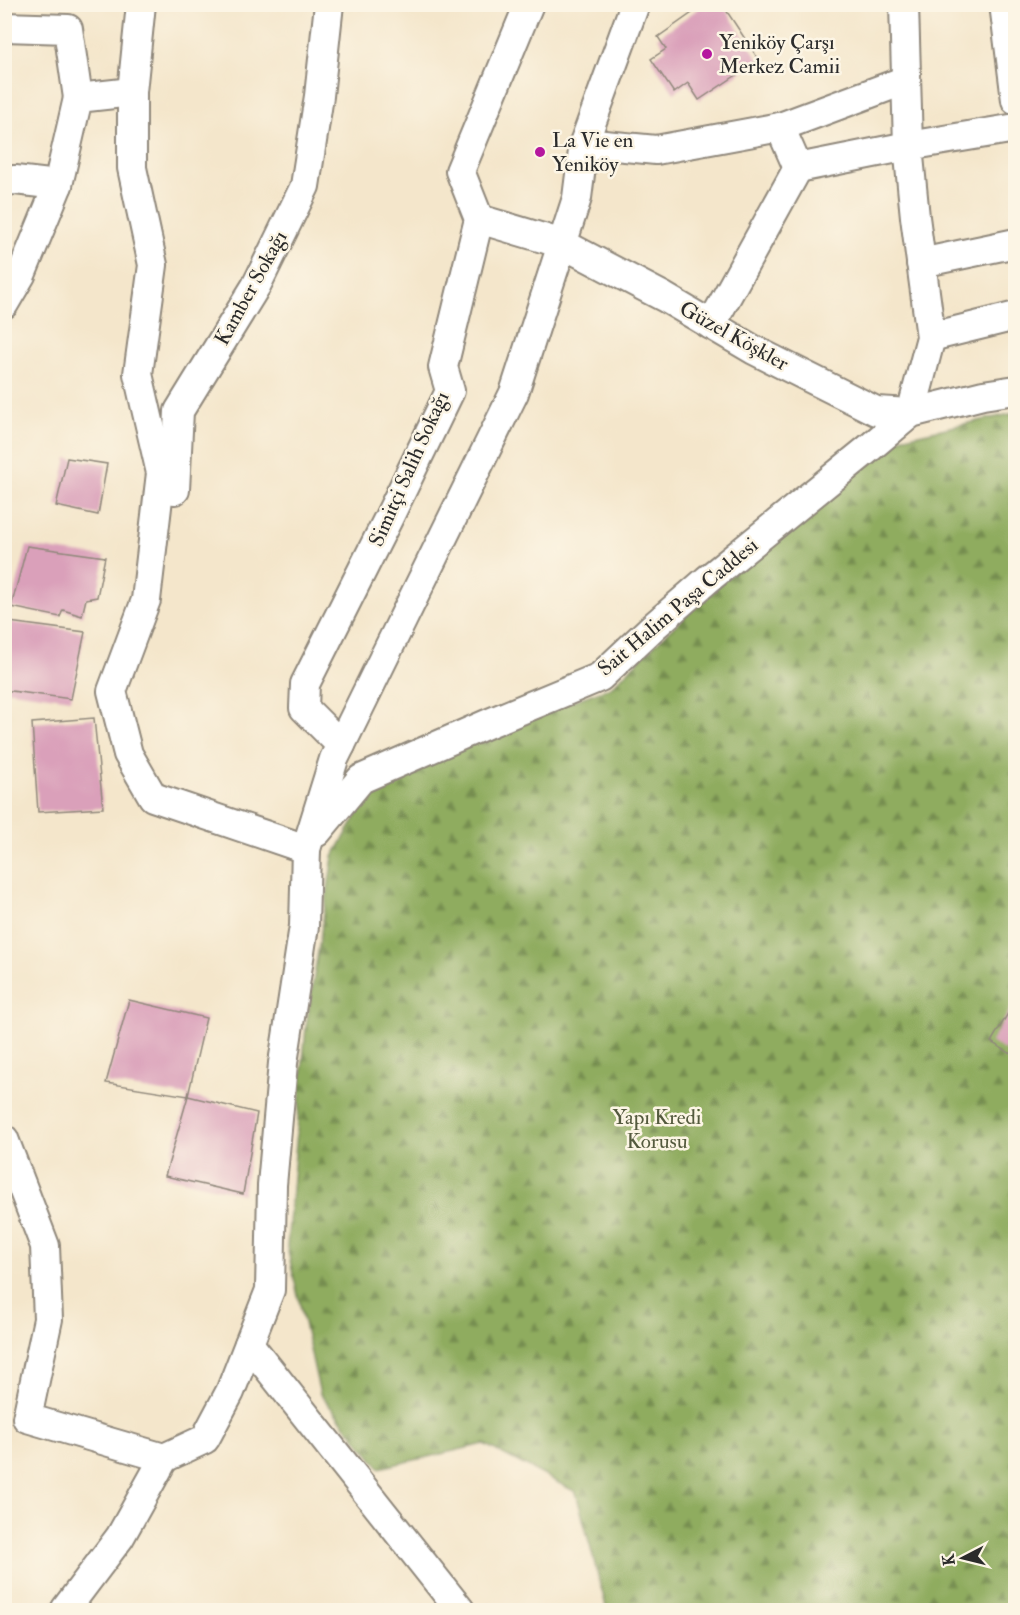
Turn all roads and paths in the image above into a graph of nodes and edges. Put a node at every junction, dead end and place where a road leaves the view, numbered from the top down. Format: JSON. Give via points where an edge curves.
{"nodes":[{"id":1,"x":141,"y":4,"type":"edge"},
{"id":2,"x":329,"y":4,"type":"edge"},
{"id":3,"x":529,"y":4,"type":"edge"},
{"id":4,"x":635,"y":4,"type":"edge"},
{"id":5,"x":904,"y":4,"type":"edge"},
{"id":6,"x":1004,"y":4,"type":"edge"},
{"id":7,"x":4,"y":27,"type":"edge"},
{"id":8,"x":906,"y":80,"type":"junction"},
{"id":9,"x":132,"y":92,"type":"junction"},
{"id":10,"x":78,"y":98,"type":"junction"},
{"id":11,"x":1016,"y":100,"type":"edge"},
{"id":12,"x":780,"y":127,"type":"junction"},
{"id":13,"x":1016,"y":128,"type":"edge"},
{"id":14,"x":584,"y":143,"type":"junction"},
{"id":15,"x":908,"y":146,"type":"junction"},
{"id":16,"x":798,"y":168,"type":"junction"},
{"id":17,"x":4,"y":181,"type":"edge"},
{"id":18,"x":58,"y":185,"type":"junction"},
{"id":19,"x":479,"y":219,"type":"junction"},
{"id":20,"x":1016,"y":243,"type":"edge"},
{"id":21,"x":563,"y":244,"type":"junction"},
{"id":22,"x":921,"y":263,"type":"junction"},
{"id":23,"x":4,"y":304,"type":"edge"},
{"id":24,"x":1016,"y":316,"type":"edge"},
{"id":25,"x":711,"y":325,"type":"junction"},
{"id":26,"x":932,"y":337,"type":"junction"},
{"id":27,"x":1016,"y":390,"type":"edge"},
{"id":28,"x":911,"y":413,"type":"junction"},
{"id":29,"x":150,"y":563,"type":"junction"},
{"id":30,"x":341,"y":746,"type":"junction"},
{"id":31,"x":307,"y":846,"type":"junction"},
{"id":32,"x":4,"y":1139,"type":"edge"},
{"id":33,"x":249,"y":1344,"type":"junction"},
{"id":34,"x":164,"y":1458,"type":"junction"},
{"id":35,"x":65,"y":1611,"type":"edge"},
{"id":36,"x":460,"y":1611,"type":"edge"}],
"edges":[{"from":1,"to":9,"type":"street"},
{"from":2,"to":29,"type":"street","name":"Kamber Sokağı","via":[[305,186],[256,286],[179,411],[175,495]]},
{"from":3,"to":19,"type":"street","via":[[460,171]]},
{"from":4,"to":14,"type":"street"},
{"from":5,"to":8,"type":"street"},
{"from":6,"to":11,"type":"street"},
{"from":7,"to":10,"type":"street","via":[[68,29]]},
{"from":8,"to":12,"type":"street"},
{"from":8,"to":15,"type":"street"},
{"from":9,"to":10,"type":"street"},
{"from":9,"to":29,"type":"street","via":[[132,168],[153,265],[138,374],[161,473]]},
{"from":10,"to":18,"type":"street"},
{"from":12,"to":14,"type":"street","via":[[656,150]]},
{"from":12,"to":16,"type":"street"},
{"from":13,"to":15,"type":"street"},
{"from":14,"to":21,"type":"street","via":[[577,198]]},
{"from":15,"to":16,"type":"street"},
{"from":15,"to":22,"type":"street"},
{"from":16,"to":25,"type":"street"},
{"from":17,"to":18,"type":"street"},
{"from":18,"to":23,"type":"street","via":[[21,275]]},
{"from":19,"to":21,"type":"street","name":"Güzel Köşkler"},
{"from":19,"to":30,"type":"street","name":"Simitçi Salih Sokağı","via":[[443,367],[450,391],[305,684],[304,708]]},
{"from":20,"to":22,"type":"street"},
{"from":21,"to":25,"type":"street","name":"Güzel Köşkler"},
{"from":21,"to":30,"type":"street","via":[[514,393]]},
{"from":22,"to":26,"type":"street"},
{"from":24,"to":26,"type":"street"},
{"from":25,"to":28,"type":"street","name":"Güzel Köşkler","via":[[876,411]]},
{"from":26,"to":28,"type":"street"},
{"from":27,"to":28,"type":"street","name":"Sait Halim Paşa Caddesi"},
{"from":28,"to":31,"type":"street","name":"Sait Halim Paşa Caddesi","via":[[707,580],[600,677],[361,779]]},
{"from":29,"to":31,"type":"street","via":[[146,600],[112,691],[128,754],[153,797]]},
{"from":30,"to":31,"type":"street"},
{"from":31,"to":33,"type":"street","via":[[304,926],[283,1063],[272,1185],[270,1290]]},
{"from":32,"to":34,"type":"street","via":[[45,1246],[48,1319],[27,1418]]},
{"from":33,"to":34,"type":"street","via":[[205,1439]]},
{"from":33,"to":36,"type":"street"},
{"from":34,"to":35,"type":"street","via":[[120,1537]]}]}
